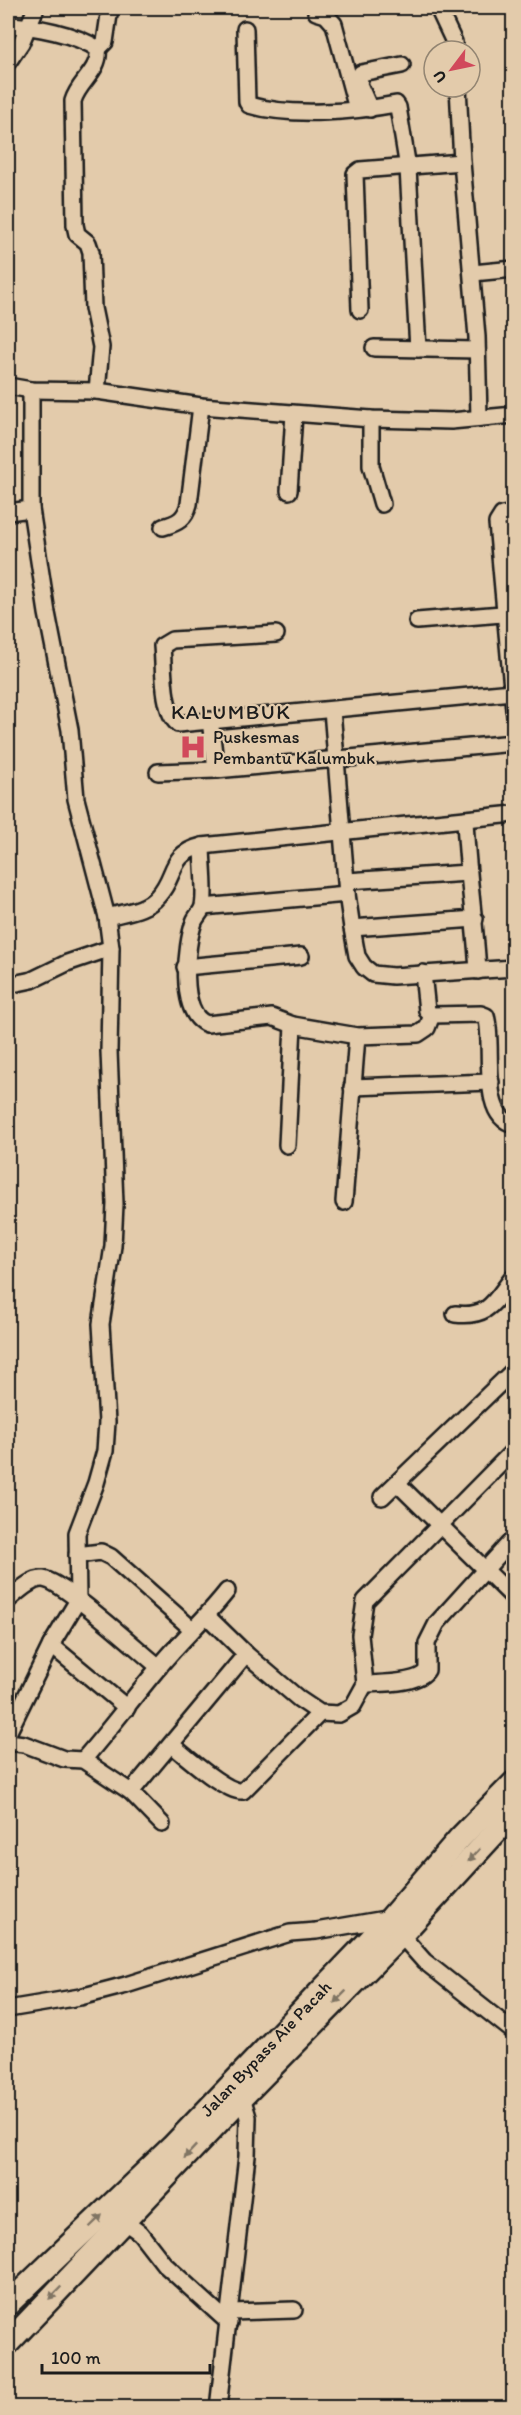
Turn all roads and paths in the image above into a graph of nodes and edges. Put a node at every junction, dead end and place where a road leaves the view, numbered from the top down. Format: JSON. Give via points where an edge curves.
{"nodes":[{"id":1,"x":36,"y":8,"type":"edge"},
{"id":2,"x":110,"y":8,"type":"edge"},
{"id":3,"x":438,"y":8,"type":"edge"},
{"id":4,"x":316,"y":12,"type":"dead end"},
{"id":5,"x":8,"y":25,"type":"edge"},
{"id":6,"x":30,"y":26,"type":"junction"},
{"id":7,"x":245,"y":29,"type":"dead end"},
{"id":8,"x":453,"y":39,"type":"edge"},
{"id":9,"x":98,"y":50,"type":"junction"},
{"id":10,"x":8,"y":62,"type":"edge"},
{"id":11,"x":402,"y":65,"type":"dead end"},
{"id":12,"x":459,"y":99,"type":"edge"},
{"id":13,"x":364,"y":109,"type":"junction"},
{"id":14,"x":462,"y":162,"type":"junction"},
{"id":15,"x":408,"y":168,"type":"junction"},
{"id":16,"x":513,"y":269,"type":"edge"},
{"id":17,"x":473,"y":273,"type":"junction"},
{"id":18,"x":360,"y":310,"type":"dead end"},
{"id":19,"x":374,"y":348,"type":"dead end"},
{"id":20,"x":418,"y":349,"type":"junction"},
{"id":21,"x":477,"y":350,"type":"junction"},
{"id":22,"x":8,"y":386,"type":"edge"},
{"id":23,"x":32,"y":390,"type":"junction"},
{"id":24,"x":97,"y":391,"type":"junction"},
{"id":25,"x":201,"y":406,"type":"junction"},
{"id":26,"x":294,"y":414,"type":"junction"},
{"id":27,"x":513,"y":415,"type":"edge"},
{"id":28,"x":478,"y":418,"type":"junction"},
{"id":29,"x":371,"y":419,"type":"junction"},
{"id":30,"x":289,"y":491,"type":"dead end"},
{"id":31,"x":382,"y":504,"type":"dead end"},
{"id":32,"x":31,"y":509,"type":"junction"},
{"id":33,"x":8,"y":512,"type":"edge"},
{"id":34,"x":513,"y":513,"type":"edge"},
{"id":35,"x":163,"y":527,"type":"dead end"},
{"id":36,"x":510,"y":613,"type":"edge"},
{"id":37,"x":417,"y":621,"type":"dead end"},
{"id":38,"x":276,"y":633,"type":"dead end"},
{"id":39,"x":512,"y":692,"type":"junction"},
{"id":40,"x":332,"y":710,"type":"junction"},
{"id":41,"x":513,"y":710,"type":"edge"},
{"id":42,"x":210,"y":720,"type":"junction"},
{"id":43,"x":513,"y":743,"type":"edge"},
{"id":44,"x":336,"y":759,"type":"junction"},
{"id":45,"x":216,"y":770,"type":"junction"},
{"id":46,"x":158,"y":772,"type":"dead end"},
{"id":47,"x":513,"y":814,"type":"edge"},
{"id":48,"x":465,"y":819,"type":"junction"},
{"id":49,"x":342,"y":831,"type":"junction"},
{"id":50,"x":202,"y":846,"type":"junction"},
{"id":51,"x":468,"y":873,"type":"junction"},
{"id":52,"x":347,"y":887,"type":"junction"},
{"id":53,"x":203,"y":907,"type":"junction"},
{"id":54,"x":107,"y":917,"type":"junction"},
{"id":55,"x":475,"y":919,"type":"junction"},
{"id":56,"x":352,"y":928,"type":"junction"},
{"id":57,"x":111,"y":948,"type":"junction"},
{"id":58,"x":301,"y":956,"type":"dead end"},
{"id":59,"x":185,"y":967,"type":"junction"},
{"id":60,"x":513,"y":968,"type":"edge"},
{"id":61,"x":478,"y":971,"type":"junction"},
{"id":62,"x":423,"y":973,"type":"junction"},
{"id":63,"x":8,"y":985,"type":"edge"},
{"id":64,"x":432,"y":1015,"type":"junction"},
{"id":65,"x":293,"y":1025,"type":"junction"},
{"id":66,"x":357,"y":1036,"type":"junction"},
{"id":67,"x":491,"y":1082,"type":"junction"},
{"id":68,"x":352,"y":1087,"type":"junction"},
{"id":69,"x":513,"y":1124,"type":"edge"},
{"id":70,"x":288,"y":1145,"type":"dead end"},
{"id":71,"x":344,"y":1202,"type":"dead end"},
{"id":72,"x":513,"y":1276,"type":"edge"},
{"id":73,"x":455,"y":1314,"type":"dead end"},
{"id":74,"x":513,"y":1370,"type":"edge"},
{"id":75,"x":513,"y":1450,"type":"edge"},
{"id":76,"x":397,"y":1483,"type":"junction"},
{"id":77,"x":382,"y":1497,"type":"dead end"},
{"id":78,"x":440,"y":1523,"type":"junction"},
{"id":79,"x":513,"y":1538,"type":"edge"},
{"id":80,"x":78,"y":1555,"type":"junction"},
{"id":81,"x":485,"y":1569,"type":"junction"},
{"id":82,"x":227,"y":1591,"type":"dead end"},
{"id":83,"x":513,"y":1598,"type":"edge"},
{"id":84,"x":8,"y":1600,"type":"edge"},
{"id":85,"x":78,"y":1600,"type":"junction"},
{"id":86,"x":207,"y":1616,"type":"junction"},
{"id":87,"x":192,"y":1629,"type":"junction"},
{"id":88,"x":51,"y":1645,"type":"junction"},
{"id":89,"x":246,"y":1654,"type":"junction"},
{"id":90,"x":159,"y":1667,"type":"junction"},
{"id":91,"x":365,"y":1684,"type":"junction"},
{"id":92,"x":127,"y":1708,"type":"junction"},
{"id":93,"x":320,"y":1713,"type":"junction"},
{"id":94,"x":8,"y":1733,"type":"edge"},
{"id":95,"x":8,"y":1743,"type":"edge"},
{"id":96,"x":172,"y":1745,"type":"junction"},
{"id":97,"x":83,"y":1760,"type":"junction"},
{"id":98,"x":513,"y":1783,"type":"edge"},
{"id":99,"x":131,"y":1792,"type":"junction"},
{"id":100,"x":513,"y":1812,"type":"edge"},
{"id":101,"x":162,"y":1824,"type":"dead end"},
{"id":102,"x":396,"y":1927,"type":"junction"},
{"id":103,"x":8,"y":2008,"type":"edge"},
{"id":104,"x":513,"y":2032,"type":"edge"},
{"id":105,"x":242,"y":2097,"type":"junction"},
{"id":106,"x":125,"y":2222,"type":"junction"},
{"id":107,"x":8,"y":2304,"type":"edge"},
{"id":108,"x":294,"y":2310,"type":"dead end"},
{"id":109,"x":230,"y":2318,"type":"junction"},
{"id":110,"x":8,"y":2343,"type":"edge"},
{"id":111,"x":218,"y":2408,"type":"edge"}],
"edges":[{"from":1,"to":6,"type":"street"},
{"from":2,"to":9,"type":"street","via":[[105,42]]},
{"from":3,"to":8,"type":"street"},
{"from":4,"to":13,"type":"street","via":[[326,15],[334,24]]},
{"from":5,"to":6,"type":"street"},
{"from":6,"to":9,"type":"street","via":[[89,43]]},
{"from":6,"to":10,"type":"street"},
{"from":7,"to":13,"type":"street","via":[[249,105],[305,112]]},
{"from":9,"to":24,"type":"street","via":[[97,63],[73,101],[76,231],[91,252],[93,308],[101,347]]},
{"from":11,"to":13,"type":"street","via":[[361,73]]},
{"from":12,"to":14,"type":"street"},
{"from":13,"to":15,"type":"street","via":[[398,106]]},
{"from":14,"to":15,"type":"street"},
{"from":14,"to":17,"type":"street"},
{"from":15,"to":18,"type":"street","via":[[360,170],[356,174]]},
{"from":15,"to":20,"type":"street"},
{"from":16,"to":17,"type":"street"},
{"from":17,"to":21,"type":"street"},
{"from":19,"to":20,"type":"street"},
{"from":20,"to":21,"type":"street"},
{"from":21,"to":28,"type":"street"},
{"from":22,"to":23,"type":"street"},
{"from":23,"to":24,"type":"street"},
{"from":23,"to":32,"type":"street"},
{"from":24,"to":25,"type":"street"},
{"from":25,"to":26,"type":"street"},
{"from":25,"to":35,"type":"street","via":[[186,516]]},
{"from":26,"to":29,"type":"street"},
{"from":26,"to":30,"type":"street"},
{"from":27,"to":28,"type":"street"},
{"from":28,"to":29,"type":"street"},
{"from":29,"to":31,"type":"street","via":[[371,466]]},
{"from":32,"to":33,"type":"street"},
{"from":32,"to":54,"type":"street","via":[[70,730],[76,799]]},
{"from":34,"to":36,"type":"street","via":[[502,515],[498,523]]},
{"from":36,"to":37,"type":"street"},
{"from":36,"to":39,"type":"street"},
{"from":38,"to":42,"type":"street","via":[[172,640],[162,646],[170,716],[178,724]]},
{"from":39,"to":40,"type":"street"},
{"from":39,"to":41,"type":"street"},
{"from":40,"to":42,"type":"street"},
{"from":40,"to":44,"type":"street"},
{"from":42,"to":45,"type":"street"},
{"from":43,"to":44,"type":"street"},
{"from":44,"to":45,"type":"street"},
{"from":44,"to":49,"type":"street"},
{"from":45,"to":46,"type":"street"},
{"from":47,"to":48,"type":"street"},
{"from":48,"to":49,"type":"street"},
{"from":48,"to":51,"type":"street"},
{"from":49,"to":50,"type":"street"},
{"from":49,"to":52,"type":"street"},
{"from":50,"to":53,"type":"street"},
{"from":50,"to":54,"type":"street","via":[[181,855],[159,896],[146,906]]},
{"from":51,"to":52,"type":"street"},
{"from":51,"to":55,"type":"street"},
{"from":52,"to":53,"type":"street"},
{"from":52,"to":56,"type":"street"},
{"from":53,"to":59,"type":"street","via":[[195,920]]},
{"from":54,"to":57,"type":"street"},
{"from":55,"to":56,"type":"street"},
{"from":55,"to":61,"type":"street"},
{"from":56,"to":62,"type":"street","via":[[357,956],[373,974]]},
{"from":57,"to":63,"type":"street","via":[[32,980]]},
{"from":57,"to":80,"type":"street","via":[[109,1052],[115,1204],[100,1335],[107,1422],[105,1451],[77,1533]]},
{"from":58,"to":59,"type":"street"},
{"from":59,"to":65,"type":"street","via":[[190,1002],[200,1022],[272,1017]]},
{"from":60,"to":61,"type":"street"},
{"from":61,"to":62,"type":"street"},
{"from":62,"to":64,"type":"street","via":[[427,1011]]},
{"from":64,"to":66,"type":"street","via":[[427,1028],[418,1034]]},
{"from":64,"to":67,"type":"street","via":[[486,1016]]},
{"from":65,"to":66,"type":"street"},
{"from":65,"to":70,"type":"street"},
{"from":66,"to":68,"type":"street"},
{"from":67,"to":68,"type":"street"},
{"from":67,"to":69,"type":"street","via":[[498,1115]]},
{"from":68,"to":71,"type":"street"},
{"from":72,"to":73,"type":"street","via":[[484,1311],[471,1316]]},
{"from":74,"to":76,"type":"street"},
{"from":75,"to":78,"type":"street"},
{"from":76,"to":77,"type":"street"},
{"from":76,"to":78,"type":"street"},
{"from":78,"to":81,"type":"street"},
{"from":78,"to":91,"type":"street","via":[[364,1601],[360,1635]]},
{"from":79,"to":81,"type":"street"},
{"from":80,"to":85,"type":"street"},
{"from":80,"to":87,"type":"street","via":[[101,1552],[111,1557]]},
{"from":81,"to":83,"type":"street"},
{"from":81,"to":91,"type":"street","via":[[431,1632],[425,1674],[402,1681]]},
{"from":82,"to":86,"type":"street"},
{"from":84,"to":85,"type":"street","via":[[32,1581],[41,1579]]},
{"from":85,"to":88,"type":"street"},
{"from":85,"to":90,"type":"street"},
{"from":86,"to":87,"type":"street"},
{"from":86,"to":89,"type":"street"},
{"from":87,"to":90,"type":"street"},
{"from":88,"to":92,"type":"street"},
{"from":88,"to":94,"type":"street"},
{"from":89,"to":93,"type":"street"},
{"from":89,"to":96,"type":"street"},
{"from":90,"to":92,"type":"street"},
{"from":91,"to":93,"type":"street","via":[[353,1706],[339,1714]]},
{"from":92,"to":97,"type":"street"},
{"from":93,"to":96,"type":"street","via":[[243,1791],[222,1783]]},
{"from":95,"to":97,"type":"street","via":[[24,1744],[64,1759]]},
{"from":96,"to":99,"type":"street"},
{"from":97,"to":99,"type":"street"},
{"from":98,"to":102,"type":"highway","name":"Jalan Bypass Aie Pacah","via":[[460,1838]]},
{"from":99,"to":101,"type":"street"},
{"from":100,"to":102,"type":"highway","one_way":true},
{"from":102,"to":103,"type":"street","via":[[290,1933],[126,1985]]},
{"from":102,"to":104,"type":"street","via":[[424,1961]]},
{"from":102,"to":105,"type":"highway","one_way":true},
{"from":107,"to":102,"type":"highway","name":"Jalan Bypass Aie Pacah","one_way":true},
{"from":105,"to":106,"type":"highway","one_way":true},
{"from":105,"to":109,"type":"street","via":[[248,2137]]},
{"from":106,"to":109,"type":"street","via":[[140,2233],[164,2264]]},
{"from":106,"to":110,"type":"highway","one_way":true},
{"from":108,"to":109,"type":"street"},
{"from":109,"to":111,"type":"street"}]}
